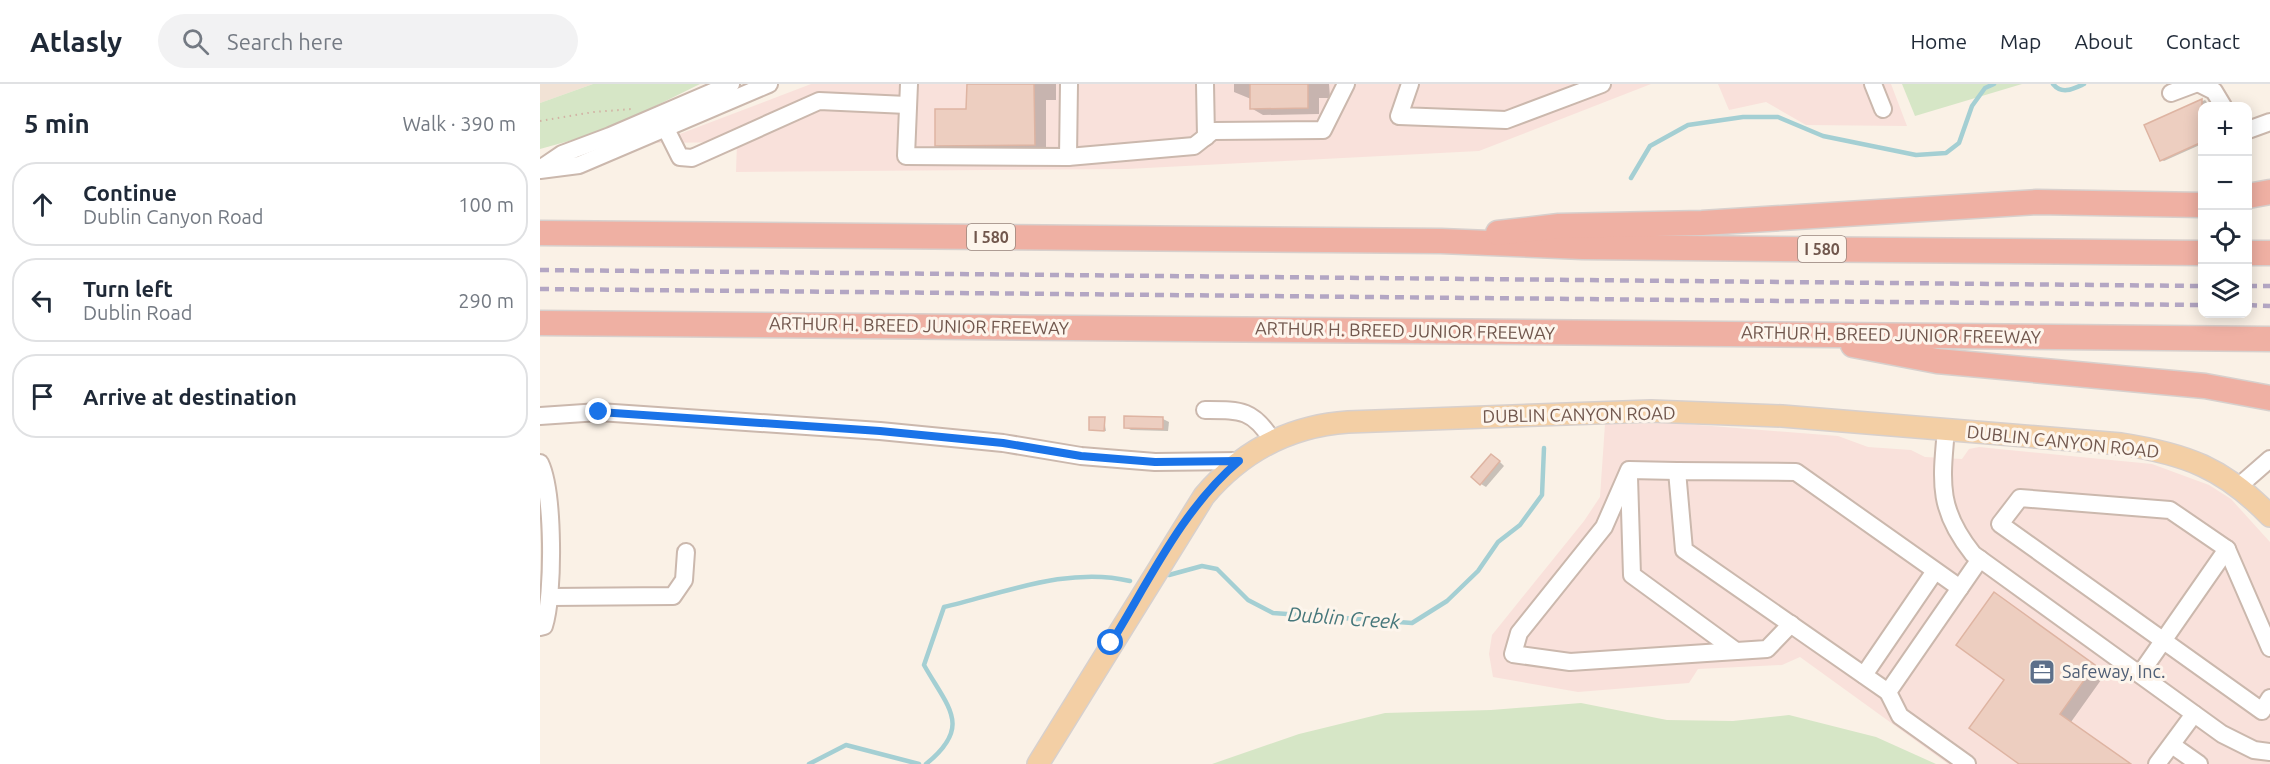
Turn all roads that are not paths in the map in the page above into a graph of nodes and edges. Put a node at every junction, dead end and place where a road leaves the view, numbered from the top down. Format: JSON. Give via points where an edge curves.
{"nodes":[{"id":1,"x":731,"y":84,"type":"edge"},
{"id":2,"x":769,"y":84,"type":"edge"},
{"id":3,"x":909,"y":84,"type":"edge"},
{"id":4,"x":1069,"y":84,"type":"edge"},
{"id":5,"x":1205,"y":84,"type":"edge"},
{"id":6,"x":1346,"y":84,"type":"edge"},
{"id":7,"x":1410,"y":84,"type":"edge"},
{"id":8,"x":1602,"y":84,"type":"edge"},
{"id":9,"x":1874,"y":84,"type":"edge"},
{"id":10,"x":2195,"y":84,"type":"edge"},
{"id":11,"x":2200,"y":84,"type":"edge"},
{"id":12,"x":2171,"y":93,"type":"dead end"},
{"id":13,"x":2221,"y":102,"type":"edge"},
{"id":14,"x":907,"y":105,"type":"junction"},
{"id":15,"x":1883,"y":109,"type":"dead end"},
{"id":16,"x":2270,"y":122,"type":"edge"},
{"id":17,"x":2252,"y":128,"type":"edge"},
{"id":18,"x":666,"y":129,"type":"junction"},
{"id":19,"x":1206,"y":137,"type":"junction"},
{"id":20,"x":1068,"y":157,"type":"junction"},
{"id":21,"x":540,"y":169,"type":"edge"},
{"id":22,"x":2270,"y":192,"type":"edge"},
{"id":23,"x":2252,"y":195,"type":"edge"},
{"id":24,"x":2196,"y":204,"type":"edge"},
{"id":25,"x":2252,"y":206,"type":"edge"},
{"id":26,"x":2270,"y":206,"type":"edge"},
{"id":27,"x":540,"y":233,"type":"edge"},
{"id":28,"x":1441,"y":241,"type":"junction"},
{"id":29,"x":2198,"y":253,"type":"edge"},
{"id":30,"x":2252,"y":253,"type":"edge"},
{"id":31,"x":2270,"y":253,"type":"edge"},
{"id":32,"x":540,"y":323,"type":"edge"},
{"id":33,"x":1822,"y":335,"type":"junction"},
{"id":34,"x":2270,"y":339,"type":"edge"},
{"id":35,"x":2270,"y":398,"type":"edge"},
{"id":36,"x":1205,"y":410,"type":"dead end"},
{"id":37,"x":540,"y":416,"type":"edge"},
{"id":38,"x":1946,"y":430,"type":"junction"},
{"id":39,"x":1272,"y":440,"type":"junction"},
{"id":40,"x":2270,"y":459,"type":"edge"},
{"id":41,"x":1239,"y":461,"type":"junction"},
{"id":42,"x":540,"y":463,"type":"edge"},
{"id":43,"x":1629,"y":470,"type":"junction"},
{"id":44,"x":1677,"y":471,"type":"junction"},
{"id":45,"x":2239,"y":486,"type":"junction"},
{"id":46,"x":2270,"y":516,"type":"edge"},
{"id":47,"x":2227,"y":549,"type":"junction"},
{"id":48,"x":686,"y":552,"type":"dead end"},
{"id":49,"x":1980,"y":559,"type":"junction"},
{"id":50,"x":1935,"y":571,"type":"junction"},
{"id":51,"x":1960,"y":588,"type":"junction"},
{"id":52,"x":550,"y":597,"type":"junction"},
{"id":53,"x":1791,"y":624,"type":"junction"},
{"id":54,"x":540,"y":627,"type":"edge"},
{"id":55,"x":2163,"y":641,"type":"junction"},
{"id":56,"x":2270,"y":648,"type":"edge"},
{"id":57,"x":1736,"y":651,"type":"junction"},
{"id":58,"x":2140,"y":674,"type":"junction"},
{"id":59,"x":1864,"y":675,"type":"junction"},
{"id":60,"x":1888,"y":692,"type":"junction"},
{"id":61,"x":2270,"y":698,"type":"edge"},
{"id":62,"x":2194,"y":714,"type":"junction"},
{"id":63,"x":2172,"y":745,"type":"junction"},
{"id":64,"x":2270,"y":752,"type":"edge"},
{"id":65,"x":2196,"y":763,"type":"edge"},
{"id":66,"x":1038,"y":764,"type":"edge"},
{"id":67,"x":1967,"y":764,"type":"edge"},
{"id":68,"x":2157,"y":764,"type":"edge"}],
"edges":[{"from":1,"to":21,"type":"street","via":[[562,154]]},
{"from":2,"to":18,"type":"street"},
{"from":3,"to":14,"type":"street"},
{"from":4,"to":20,"type":"street"},
{"from":5,"to":19,"type":"street"},
{"from":6,"to":19,"type":"street","via":[[1323,130],[1213,131]]},
{"from":7,"to":8,"type":"street","via":[[1399,116],[1506,120]]},
{"from":9,"to":15,"type":"street"},
{"from":10,"to":12,"type":"street"},
{"from":11,"to":13,"type":"street","via":[[2214,91]]},
{"from":14,"to":18,"type":"street","via":[[819,101],[692,158],[680,158]]},
{"from":14,"to":20,"type":"street","via":[[906,156]]},
{"from":16,"to":17,"type":"street"},
{"from":18,"to":21,"type":"street","via":[[579,165]]},
{"from":19,"to":20,"type":"street","via":[[1194,146]]},
{"from":22,"to":23,"type":"highway"},
{"from":24,"to":28,"type":"highway","via":[[2037,202],[1702,223],[1559,226]]},
{"from":25,"to":26,"type":"highway"},
{"from":27,"to":28,"type":"highway","number":"I 580"},
{"from":28,"to":29,"type":"highway","number":"I 580","via":[[1583,247]]},
{"from":30,"to":31,"type":"highway"},
{"from":32,"to":33,"type":"highway","name":"ARTHUR H. BREED JUNIOR FREEWAY"},
{"from":33,"to":34,"type":"highway","name":"ARTHUR H. BREED JUNIOR FREEWAY"},
{"from":33,"to":35,"type":"highway","via":[[1937,361],[2205,386]]},
{"from":36,"to":39,"type":"street","via":[[1252,415]]},
{"from":37,"to":41,"type":"street","via":[[599,412],[880,431],[1155,462]]},
{"from":38,"to":39,"type":"main road","name":"DUBLIN CANYON ROAD","via":[[1782,416],[1651,411],[1337,422]]},
{"from":38,"to":45,"type":"main road","name":"DUBLIN CANYON ROAD","via":[[2156,449],[2187,458]]},
{"from":38,"to":49,"type":"street","via":[[1943,468],[1949,518],[1956,533]]},
{"from":39,"to":41,"type":"main road","name":"DUBLIN CANYON ROAD"},
{"from":40,"to":45,"type":"street"},
{"from":41,"to":66,"type":"main road","name":"DUBLIN CANYON ROAD","via":[[1218,479],[1186,521]]},
{"from":42,"to":52,"type":"street","via":[[549,501]]},
{"from":43,"to":44,"type":"street"},
{"from":43,"to":57,"type":"street","via":[[1632,575]]},
{"from":43,"to":57,"type":"street","via":[[1604,527],[1519,633],[1513,654],[1570,662]]},
{"from":44,"to":50,"type":"street","via":[[1796,472]]},
{"from":44,"to":53,"type":"street","via":[[1684,550]]},
{"from":45,"to":46,"type":"main road","name":"DUBLIN CANYON ROAD"},
{"from":47,"to":55,"type":"street"},
{"from":47,"to":55,"type":"street","via":[[2170,510],[2020,498],[2000,524]]},
{"from":47,"to":56,"type":"street"},
{"from":48,"to":52,"type":"street","via":[[684,580],[673,596]]},
{"from":49,"to":51,"type":"street"},
{"from":49,"to":58,"type":"street"},
{"from":50,"to":51,"type":"street"},
{"from":50,"to":59,"type":"street"},
{"from":51,"to":60,"type":"street"},
{"from":52,"to":54,"type":"street","via":[[544,626]]},
{"from":53,"to":57,"type":"street","via":[[1767,649]]},
{"from":53,"to":59,"type":"street"},
{"from":55,"to":58,"type":"street"},
{"from":55,"to":61,"type":"street","via":[[2262,711]]},
{"from":58,"to":62,"type":"street"},
{"from":59,"to":60,"type":"street"},
{"from":60,"to":67,"type":"street","via":[[1900,716]]},
{"from":62,"to":63,"type":"street"},
{"from":62,"to":64,"type":"street","via":[[2222,734],[2254,750]]},
{"from":63,"to":65,"type":"street"},
{"from":63,"to":68,"type":"street"}]}
